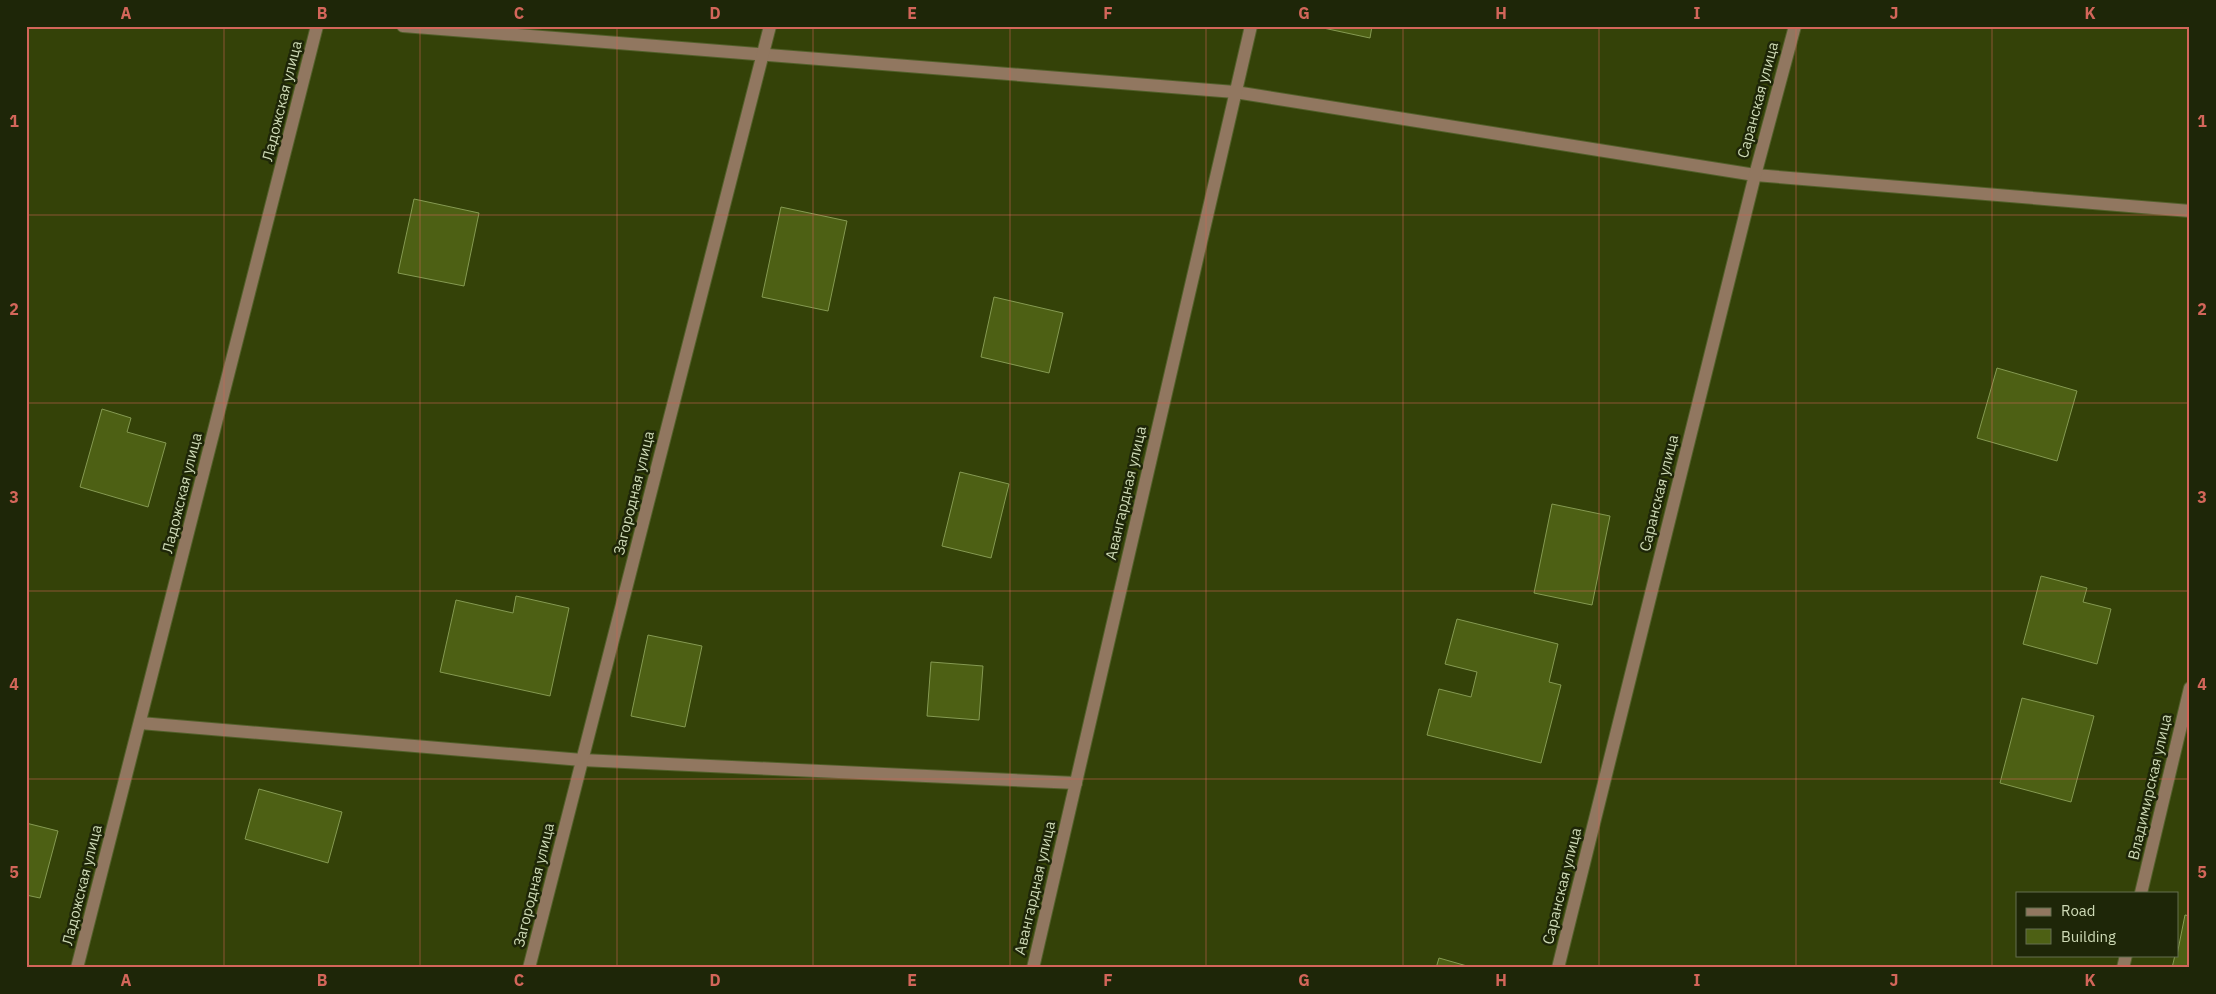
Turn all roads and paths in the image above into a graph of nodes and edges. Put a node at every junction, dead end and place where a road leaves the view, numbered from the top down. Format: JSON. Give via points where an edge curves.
{"nodes":[{"id":1,"x":317,"y":26,"type":"edge"},
{"id":2,"x":403,"y":26,"type":"edge"},
{"id":3,"x":770,"y":26,"type":"edge"},
{"id":4,"x":1250,"y":26,"type":"edge"},
{"id":5,"x":1795,"y":26,"type":"edge"},
{"id":6,"x":762,"y":55,"type":"junction"},
{"id":7,"x":1235,"y":92,"type":"junction"},
{"id":8,"x":1755,"y":175,"type":"junction"},
{"id":9,"x":2190,"y":211,"type":"edge"},
{"id":10,"x":2190,"y":688,"type":"edge"},
{"id":11,"x":140,"y":723,"type":"junction"},
{"id":12,"x":582,"y":760,"type":"junction"},
{"id":13,"x":1076,"y":783,"type":"junction"},
{"id":14,"x":2141,"y":892,"type":"edge"},
{"id":15,"x":77,"y":968,"type":"edge"},
{"id":16,"x":529,"y":968,"type":"edge"},
{"id":17,"x":1033,"y":968,"type":"edge"},
{"id":18,"x":1558,"y":968,"type":"edge"}],
"edges":[{"from":1,"to":11,"type":"street","name":"Ладожская улица"},
{"from":2,"to":6,"type":"street"},
{"from":3,"to":6,"type":"street","name":"Загородная улица"},
{"from":4,"to":7,"type":"street","name":"Авангардная улица"},
{"from":5,"to":8,"type":"street","name":"Саранская улица"},
{"from":6,"to":7,"type":"street"},
{"from":6,"to":12,"type":"street","name":"Загородная улица"},
{"from":7,"to":8,"type":"street"},
{"from":7,"to":13,"type":"street","name":"Авангардная улица"},
{"from":8,"to":9,"type":"street"},
{"from":8,"to":18,"type":"street","name":"Саранская улица"},
{"from":10,"to":14,"type":"street","name":"Владимирская улица"},
{"from":11,"to":12,"type":"street"},
{"from":11,"to":15,"type":"street","name":"Ладожская улица"},
{"from":12,"to":13,"type":"street"},
{"from":12,"to":16,"type":"street","name":"Загородная улица"},
{"from":13,"to":17,"type":"street","name":"Авангардная улица"}]}
